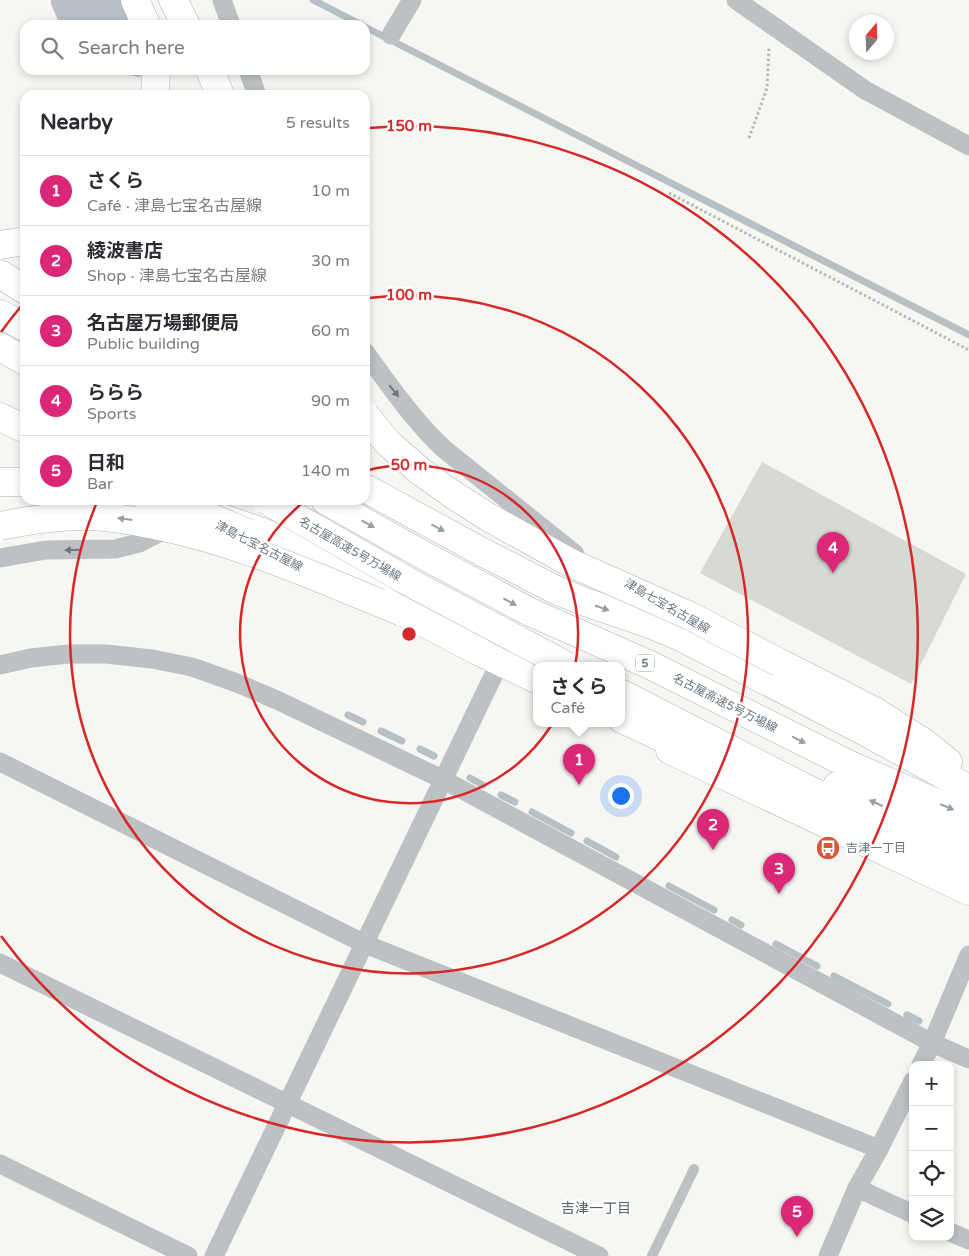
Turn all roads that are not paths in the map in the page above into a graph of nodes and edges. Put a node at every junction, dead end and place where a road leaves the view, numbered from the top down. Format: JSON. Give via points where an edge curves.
{"nodes":[{"id":1,"x":135,"y":0,"type":"edge"},
{"id":2,"x":173,"y":0,"type":"edge"},
{"id":3,"x":183,"y":0,"type":"edge"},
{"id":4,"x":222,"y":0,"type":"edge"},
{"id":5,"x":412,"y":0,"type":"edge"},
{"id":6,"x":736,"y":0,"type":"edge"},
{"id":7,"x":144,"y":20,"type":"edge"},
{"id":8,"x":183,"y":20,"type":"edge"},
{"id":9,"x":191,"y":20,"type":"edge"},
{"id":10,"x":229,"y":20,"type":"edge"},
{"id":11,"x":392,"y":35,"type":"dead end"},
{"id":12,"x":156,"y":75,"type":"edge"},
{"id":13,"x":250,"y":75,"type":"edge"},
{"id":14,"x":155,"y":90,"type":"edge"},
{"id":15,"x":256,"y":90,"type":"edge"},
{"id":16,"x":969,"y":146,"type":"edge"},
{"id":17,"x":20,"y":242,"type":"edge"},
{"id":18,"x":0,"y":244,"type":"edge"},
{"id":19,"x":20,"y":254,"type":"edge"},
{"id":20,"x":0,"y":314,"type":"edge"},
{"id":21,"x":20,"y":325,"type":"edge"},
{"id":22,"x":0,"y":347,"type":"edge"},
{"id":23,"x":20,"y":358,"type":"edge"},
{"id":24,"x":370,"y":359,"type":"edge"},
{"id":25,"x":0,"y":417,"type":"edge"},
{"id":26,"x":370,"y":420,"type":"edge"},
{"id":27,"x":20,"y":427,"type":"edge"},
{"id":28,"x":370,"y":439,"type":"edge"},
{"id":29,"x":0,"y":482,"type":"edge"},
{"id":30,"x":20,"y":482,"type":"edge"},
{"id":31,"x":370,"y":491,"type":"edge"},
{"id":32,"x":166,"y":505,"type":"edge"},
{"id":33,"x":180,"y":505,"type":"edge"},
{"id":34,"x":184,"y":505,"type":"edge"},
{"id":35,"x":275,"y":505,"type":"edge"},
{"id":36,"x":334,"y":505,"type":"edge"},
{"id":37,"x":0,"y":526,"type":"edge"},
{"id":38,"x":220,"y":526,"type":"junction"},
{"id":39,"x":575,"y":554,"type":"junction"},
{"id":40,"x":0,"y":558,"type":"edge"},
{"id":41,"x":402,"y":612,"type":"junction"},
{"id":42,"x":559,"y":662,"type":"edge"},
{"id":43,"x":577,"y":662,"type":"edge"},
{"id":44,"x":0,"y":665,"type":"edge"},
{"id":45,"x":497,"y":668,"type":"junction"},
{"id":46,"x":533,"y":678,"type":"edge"},
{"id":47,"x":625,"y":685,"type":"edge"},
{"id":48,"x":533,"y":686,"type":"edge"},
{"id":49,"x":625,"y":696,"type":"edge"},
{"id":50,"x":625,"y":720,"type":"edge"},
{"id":51,"x":620,"y":727,"type":"edge"},
{"id":52,"x":0,"y":762,"type":"edge"},
{"id":53,"x":969,"y":778,"type":"edge"},
{"id":54,"x":444,"y":780,"type":"junction"},
{"id":55,"x":969,"y":789,"type":"edge"},
{"id":56,"x":969,"y":817,"type":"edge"},
{"id":57,"x":969,"y":843,"type":"edge"},
{"id":58,"x":969,"y":873,"type":"edge"},
{"id":59,"x":969,"y":891,"type":"edge"},
{"id":60,"x":365,"y":944,"type":"junction"},
{"id":61,"x":969,"y":956,"type":"edge"},
{"id":62,"x":0,"y":963,"type":"edge"},
{"id":63,"x":932,"y":1043,"type":"junction"},
{"id":64,"x":969,"y":1060,"type":"edge"},
{"id":65,"x":923,"y":1061,"type":"edge"},
{"id":66,"x":909,"y":1089,"type":"edge"},
{"id":67,"x":288,"y":1104,"type":"junction"},
{"id":68,"x":879,"y":1148,"type":"junction"},
{"id":69,"x":0,"y":1164,"type":"edge"},
{"id":70,"x":694,"y":1169,"type":"dead end"},
{"id":71,"x":857,"y":1188,"type":"junction"},
{"id":72,"x":909,"y":1212,"type":"edge"},
{"id":73,"x":954,"y":1234,"type":"edge"},
{"id":74,"x":969,"y":1240,"type":"edge"},
{"id":75,"x":188,"y":1256,"type":"edge"},
{"id":76,"x":214,"y":1256,"type":"edge"},
{"id":77,"x":599,"y":1256,"type":"edge"},
{"id":78,"x":652,"y":1256,"type":"edge"},
{"id":79,"x":828,"y":1256,"type":"edge"}],
"edges":[{"from":1,"to":7,"type":"main road"},
{"from":2,"to":8,"type":"main road"},
{"from":3,"to":9,"type":"main road"},
{"from":4,"to":10,"type":"street"},
{"from":5,"to":11,"type":"street"},
{"from":6,"to":16,"type":"street","via":[[865,90]]},
{"from":12,"to":14,"type":"main road"},
{"from":13,"to":15,"type":"street"},
{"from":17,"to":18,"type":"main road","bridge":true},
{"from":18,"to":19,"type":"main road"},
{"from":20,"to":21,"type":"main road"},
{"from":22,"to":23,"type":"main road"},
{"from":24,"to":39,"type":"street","one_way":true,"via":[[432,438]]},
{"from":25,"to":27,"type":"main road"},
{"from":26,"to":53,"type":"main road","bridge":true,"via":[[388,443],[420,471],[488,517],[571,562],[690,616],[876,712],[926,744]]},
{"from":28,"to":39,"type":"main road","name":"津島七宝名古屋線"},
{"from":29,"to":30,"type":"main road"},
{"from":31,"to":55,"type":"main road","one_way":true,"via":[[556,590],[679,636]]},
{"from":32,"to":41,"type":"main road","bridge":true,"via":[[243,530]]},
{"from":33,"to":38,"type":"main road","name":"津島七宝名古屋線"},
{"from":34,"to":43,"type":"main road","via":[[262,532],[526,638]]},
{"from":35,"to":42,"type":"main road","name":"名古屋高速5号万場線","bridge":true,"via":[[406,581]]},
{"from":36,"to":56,"type":"main road","name":"名古屋高速5号万場線","number":"5","one_way":true,"via":[[530,612],[650,666],[857,768]]},
{"from":41,"to":37,"type":"main road","one_way":true,"bridge":true,"via":[[253,552],[177,529],[90,516]]},
{"from":38,"to":40,"type":"street","one_way":true,"via":[[196,522],[176,524],[139,543],[116,550],[46,550]]},
{"from":38,"to":45,"type":"main road","name":"津島七宝名古屋線"},
{"from":39,"to":53,"type":"main road","name":"津島七宝名古屋線"},
{"from":41,"to":46,"type":"main road","bridge":true},
{"from":44,"to":54,"type":"street","via":[[25,658],[106,654],[192,667],[279,701]]},
{"from":45,"to":48,"type":"main road","name":"津島七宝名古屋線"},
{"from":45,"to":54,"type":"street"},
{"from":57,"to":47,"type":"main road","one_way":true,"via":[[830,783]]},
{"from":49,"to":58,"type":"main road"},
{"from":50,"to":58,"type":"main road"},
{"from":51,"to":59,"type":"main road"},
{"from":52,"to":60,"type":"street"},
{"from":54,"to":60,"type":"street"},
{"from":54,"to":63,"type":"street"},
{"from":60,"to":67,"type":"street"},
{"from":60,"to":68,"type":"street"},
{"from":61,"to":63,"type":"street"},
{"from":62,"to":67,"type":"street"},
{"from":63,"to":64,"type":"street"},
{"from":63,"to":65,"type":"street"},
{"from":66,"to":68,"type":"street"},
{"from":67,"to":76,"type":"street"},
{"from":67,"to":77,"type":"street"},
{"from":68,"to":71,"type":"street"},
{"from":69,"to":75,"type":"street"},
{"from":70,"to":78,"type":"lane"},
{"from":71,"to":72,"type":"street"},
{"from":71,"to":79,"type":"street"},
{"from":73,"to":74,"type":"street"}]}
